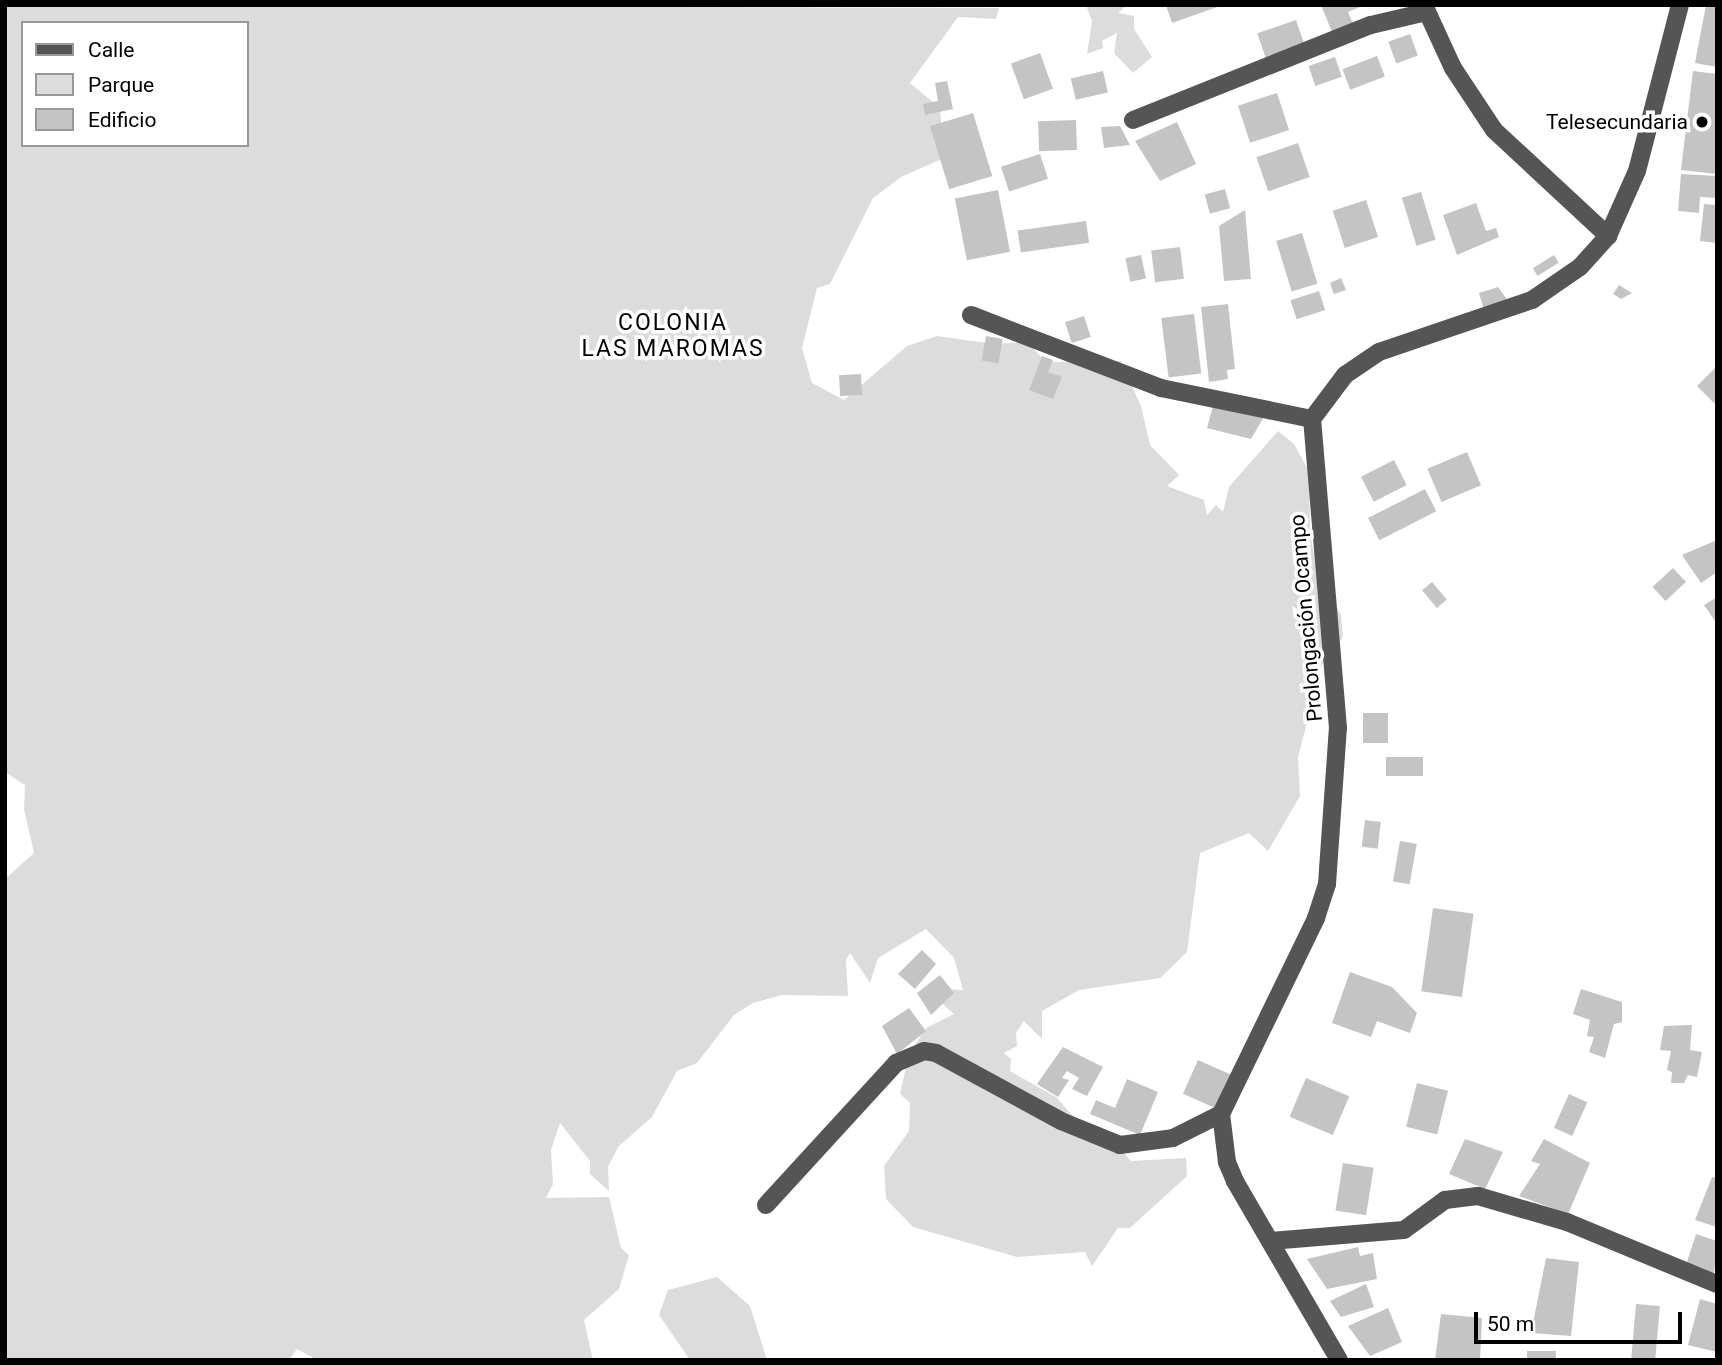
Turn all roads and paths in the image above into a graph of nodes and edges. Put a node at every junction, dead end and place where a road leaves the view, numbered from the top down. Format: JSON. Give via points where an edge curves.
{"nodes":[{"id":1,"x":1680,"y":5,"type":"edge"},
{"id":2,"x":1425,"y":8,"type":"edge"},
{"id":3,"x":1133,"y":120,"type":"dead end"},
{"id":4,"x":1608,"y":236,"type":"junction"},
{"id":5,"x":971,"y":316,"type":"dead end"},
{"id":6,"x":1312,"y":419,"type":"junction"},
{"id":7,"x":1221,"y":1114,"type":"junction"},
{"id":8,"x":766,"y":1205,"type":"dead end"},
{"id":9,"x":1270,"y":1241,"type":"junction"},
{"id":10,"x":1717,"y":1284,"type":"edge"},
{"id":11,"x":1339,"y":1360,"type":"edge"}],
"edges":[{"from":1,"to":4,"type":"street","via":[[1637,170]]},
{"from":2,"to":3,"type":"street"},
{"from":2,"to":4,"type":"street","via":[[1453,68],[1494,130]]},
{"from":4,"to":6,"type":"street","via":[[1580,267],[1532,300],[1379,352],[1345,375]]},
{"from":5,"to":6,"type":"street","via":[[1161,388]]},
{"from":6,"to":7,"type":"street","name":"Prolongación Ocampo","via":[[1338,728],[1326,884],[1316,918]]},
{"from":7,"to":8,"type":"street","via":[[1173,1138],[1119,1144],[1061,1121],[936,1053],[924,1051],[896,1063]]},
{"from":7,"to":9,"type":"street","via":[[1227,1162]]},
{"from":9,"to":10,"type":"street","via":[[1404,1230],[1445,1200],[1478,1196],[1567,1222]]},
{"from":9,"to":11,"type":"street"}]}
